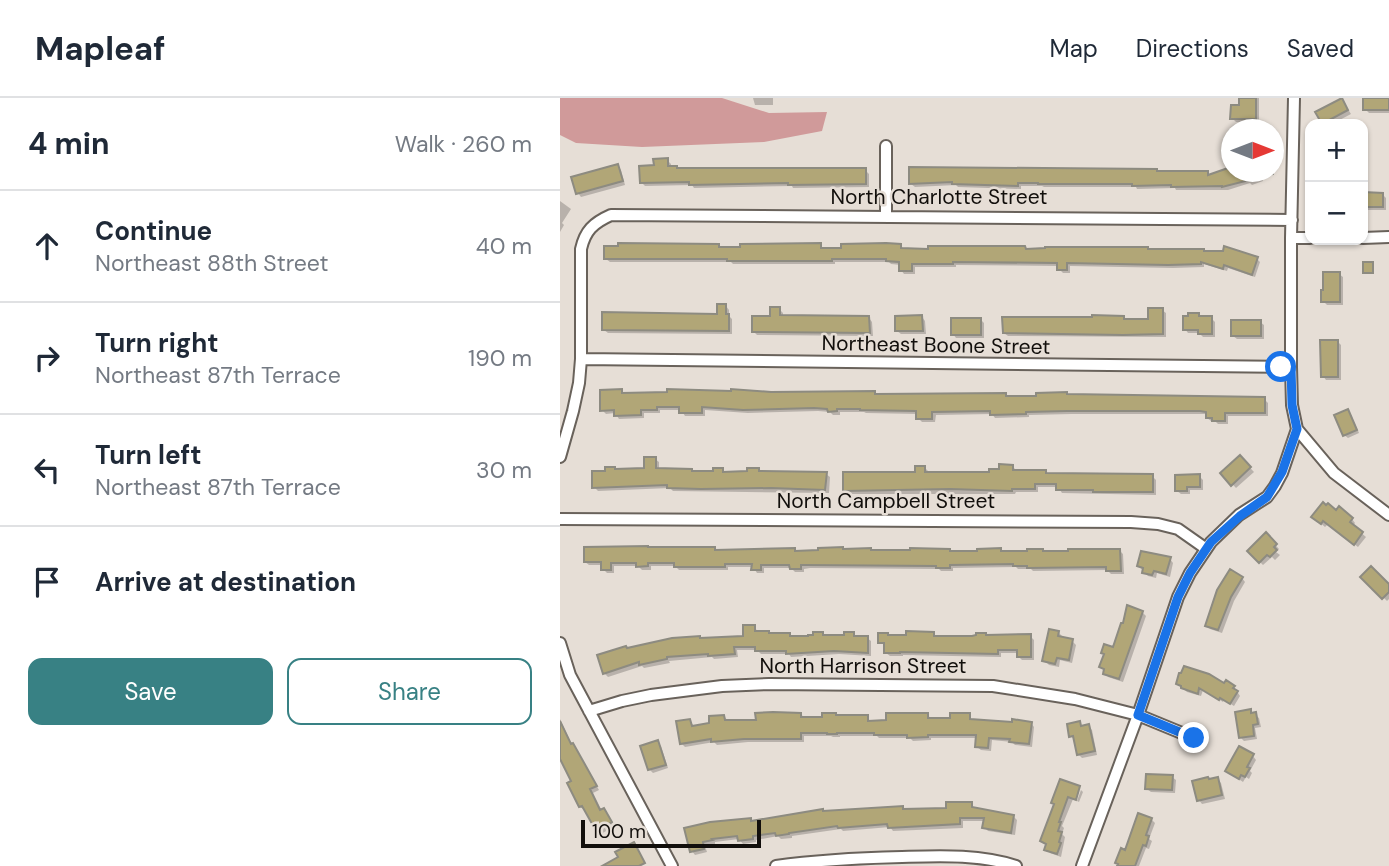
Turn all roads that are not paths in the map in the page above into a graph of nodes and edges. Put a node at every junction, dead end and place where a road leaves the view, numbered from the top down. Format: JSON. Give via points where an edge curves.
{"nodes":[{"id":1,"x":1294,"y":98,"type":"edge"},
{"id":2,"x":886,"y":146,"type":"dead end"},
{"id":3,"x":886,"y":216,"type":"junction"},
{"id":4,"x":1292,"y":220,"type":"junction"},
{"id":5,"x":1368,"y":237,"type":"edge"},
{"id":6,"x":1389,"y":237,"type":"edge"},
{"id":7,"x":1292,"y":238,"type":"junction"},
{"id":8,"x":1305,"y":238,"type":"edge"},
{"id":9,"x":581,"y":359,"type":"junction"},
{"id":10,"x":1291,"y":367,"type":"junction"},
{"id":11,"x":1297,"y":429,"type":"junction"},
{"id":12,"x":560,"y":457,"type":"edge"},
{"id":13,"x":1389,"y":515,"type":"edge"},
{"id":14,"x":560,"y":519,"type":"edge"},
{"id":15,"x":1205,"y":548,"type":"junction"},
{"id":16,"x":560,"y":643,"type":"edge"},
{"id":17,"x":589,"y":711,"type":"junction"},
{"id":18,"x":1138,"y":715,"type":"junction"},
{"id":19,"x":1194,"y":738,"type":"dead end"},
{"id":20,"x":672,"y":866,"type":"edge"},
{"id":21,"x":776,"y":866,"type":"edge"},
{"id":22,"x":1016,"y":866,"type":"edge"},
{"id":23,"x":1082,"y":866,"type":"edge"}],
"edges":[{"from":1,"to":4,"type":"street"},
{"from":2,"to":3,"type":"street"},
{"from":3,"to":4,"type":"street","name":"North Charlotte Street"},
{"from":3,"to":9,"type":"street","name":"North Charlotte Street","via":[[611,215],[600,220],[584,237],[581,250]]},
{"from":4,"to":7,"type":"street"},
{"from":5,"to":6,"type":"street"},
{"from":7,"to":8,"type":"street"},
{"from":7,"to":10,"type":"street"},
{"from":9,"to":10,"type":"street","name":"Northeast Boone Street"},
{"from":9,"to":12,"type":"street"},
{"from":10,"to":11,"type":"street"},
{"from":11,"to":13,"type":"street","via":[[1334,473]]},
{"from":11,"to":15,"type":"street","via":[[1282,472],[1267,497]]},
{"from":14,"to":15,"type":"street","name":"North Campbell Street","via":[[1131,522],[1178,529]]},
{"from":15,"to":18,"type":"street","via":[[1178,597]]},
{"from":16,"to":17,"type":"street"},
{"from":17,"to":18,"type":"street","name":"North Harrison Street","via":[[650,695],[722,686],[965,685],[1036,692]]},
{"from":17,"to":20,"type":"street"},
{"from":18,"to":19,"type":"street","name":"North Harrison Street"},
{"from":18,"to":23,"type":"street"},
{"from":21,"to":22,"type":"street","via":[[941,856]]}]}
